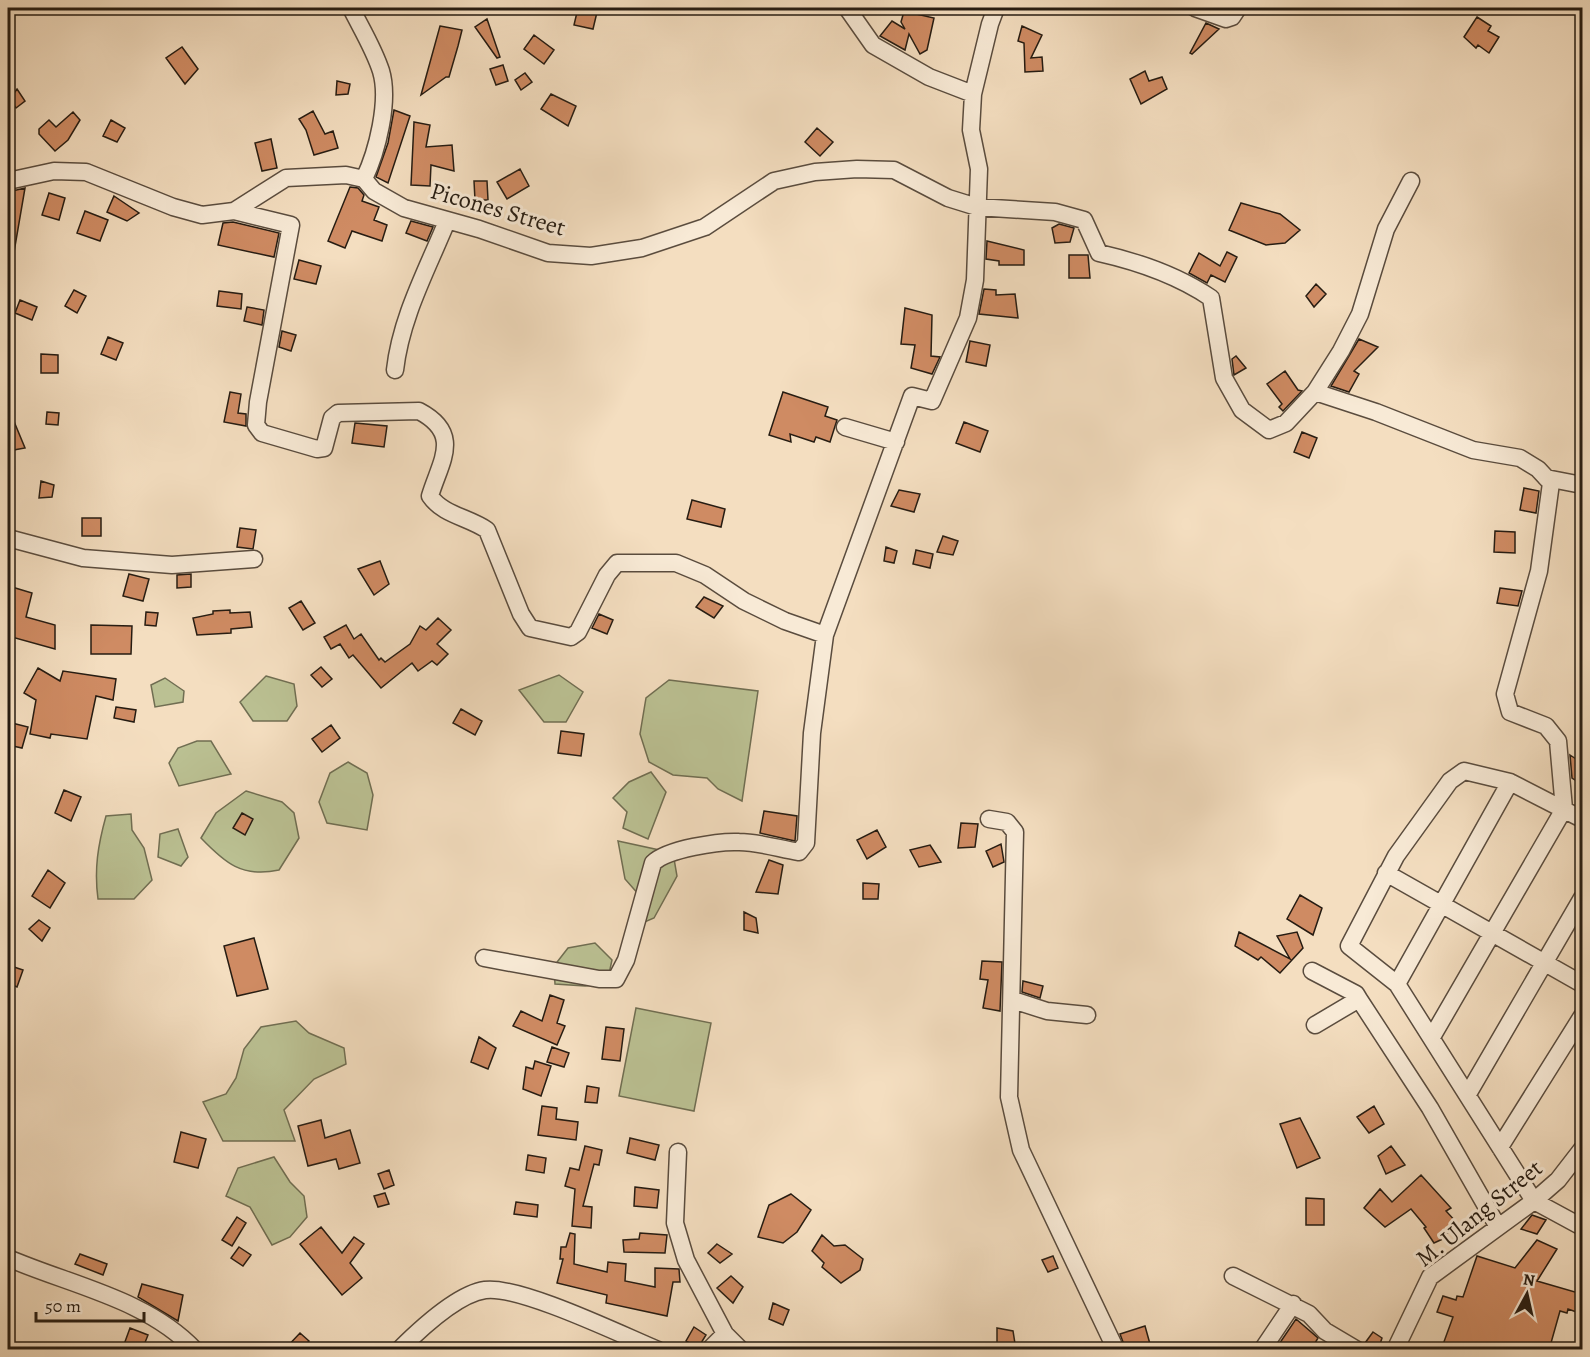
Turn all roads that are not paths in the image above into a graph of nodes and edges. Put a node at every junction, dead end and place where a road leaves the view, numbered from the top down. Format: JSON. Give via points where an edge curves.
{"nodes":[{"id":1,"x":351,"y":8,"type":"edge"},
{"id":2,"x":848,"y":8,"type":"edge"},
{"id":3,"x":996,"y":8,"type":"edge"},
{"id":4,"x":1195,"y":8,"type":"edge"},
{"id":5,"x":1238,"y":8,"type":"edge"},
{"id":6,"x":973,"y":94,"type":"junction"},
{"id":7,"x":364,"y":179,"type":"junction"},
{"id":8,"x":1411,"y":181,"type":"dead end"},
{"id":9,"x":8,"y":182,"type":"edge"},
{"id":10,"x":977,"y":207,"type":"junction"},
{"id":11,"x":234,"y":210,"type":"junction"},
{"id":12,"x":447,"y":221,"type":"junction"},
{"id":13,"x":395,"y":370,"type":"dead end"},
{"id":14,"x":1315,"y":392,"type":"junction"},
{"id":15,"x":845,"y":427,"type":"dead end"},
{"id":16,"x":896,"y":442,"type":"junction"},
{"id":17,"x":1546,"y":478,"type":"junction"},
{"id":18,"x":1582,"y":485,"type":"edge"},
{"id":19,"x":8,"y":538,"type":"edge"},
{"id":20,"x":254,"y":560,"type":"dead end"},
{"id":21,"x":825,"y":635,"type":"junction"},
{"id":22,"x":1510,"y":782,"type":"junction"},
{"id":23,"x":1564,"y":809,"type":"junction"},
{"id":24,"x":989,"y":819,"type":"dead end"},
{"id":25,"x":1582,"y":819,"type":"edge"},
{"id":26,"x":1386,"y":873,"type":"junction"},
{"id":27,"x":1582,"y":898,"type":"edge"},
{"id":28,"x":1442,"y":905,"type":"junction"},
{"id":29,"x":1494,"y":934,"type":"junction"},
{"id":30,"x":484,"y":958,"type":"dead end"},
{"id":31,"x":1545,"y":963,"type":"junction"},
{"id":32,"x":1312,"y":971,"type":"dead end"},
{"id":33,"x":1397,"y":984,"type":"junction"},
{"id":34,"x":1582,"y":984,"type":"edge"},
{"id":35,"x":1359,"y":999,"type":"junction"},
{"id":36,"x":1013,"y":1000,"type":"junction"},
{"id":37,"x":1086,"y":1016,"type":"dead end"},
{"id":38,"x":1582,"y":1016,"type":"edge"},
{"id":39,"x":1315,"y":1025,"type":"dead end"},
{"id":40,"x":1432,"y":1037,"type":"junction"},
{"id":41,"x":1468,"y":1094,"type":"junction"},
{"id":42,"x":1500,"y":1147,"type":"junction"},
{"id":43,"x":1582,"y":1149,"type":"edge"},
{"id":44,"x":678,"y":1152,"type":"dead end"},
{"id":45,"x":1534,"y":1201,"type":"junction"},
{"id":46,"x":1498,"y":1227,"type":"junction"},
{"id":47,"x":1582,"y":1227,"type":"edge"},
{"id":48,"x":8,"y":1258,"type":"edge"},
{"id":49,"x":1233,"y":1276,"type":"dead end"},
{"id":50,"x":1293,"y":1304,"type":"junction"},
{"id":51,"x":725,"y":1334,"type":"junction"},
{"id":52,"x":195,"y":1350,"type":"edge"},
{"id":53,"x":399,"y":1350,"type":"edge"},
{"id":54,"x":658,"y":1350,"type":"edge"},
{"id":55,"x":709,"y":1350,"type":"edge"},
{"id":56,"x":741,"y":1350,"type":"edge"},
{"id":57,"x":1116,"y":1350,"type":"edge"},
{"id":58,"x":1262,"y":1350,"type":"edge"},
{"id":59,"x":1357,"y":1350,"type":"edge"},
{"id":60,"x":1395,"y":1350,"type":"edge"}],
"edges":[{"from":1,"to":7,"type":"street","via":[[381,72],[383,107],[373,159]]},
{"from":2,"to":6,"type":"street","via":[[873,45],[929,77]]},
{"from":3,"to":6,"type":"street"},
{"from":4,"to":5,"type":"street","via":[[1226,19]]},
{"from":6,"to":10,"type":"street","via":[[971,130],[979,169]]},
{"from":7,"to":11,"type":"street","via":[[330,174],[286,178]]},
{"from":7,"to":12,"type":"street","name":"Picones Street","via":[[374,190],[404,208]]},
{"from":8,"to":14,"type":"street","via":[[1386,230],[1360,314]]},
{"from":9,"to":11,"type":"street","via":[[54,171],[86,172],[202,215]]},
{"from":10,"to":12,"type":"street","name":"Picones Street","via":[[948,198],[894,170],[857,170],[815,172],[774,181],[705,227],[642,248],[591,256],[548,253]]},
{"from":10,"to":14,"type":"street","name":"Picones Street","via":[[1054,212],[1084,220],[1099,253],[1159,270],[1211,298],[1224,378],[1242,410],[1269,430],[1286,423]]},
{"from":10,"to":16,"type":"street","via":[[975,280],[968,318],[932,401],[912,396]]},
{"from":11,"to":21,"type":"street","via":[[291,225],[256,425],[262,432],[317,449],[324,448],[332,418],[338,413],[419,411],[430,416],[446,440],[447,449],[430,496],[438,507],[475,521],[487,530],[530,628],[571,637],[578,632],[617,563],[676,562],[705,575],[744,601]]},
{"from":12,"to":13,"type":"street","via":[[406,318]]},
{"from":14,"to":17,"type":"street","via":[[1473,450],[1520,458]]},
{"from":15,"to":16,"type":"street"},
{"from":16,"to":21,"type":"street"},
{"from":17,"to":18,"type":"street"},
{"from":17,"to":23,"type":"street","via":[[1551,483],[1539,571],[1505,694],[1510,712],[1546,726],[1558,741]]},
{"from":19,"to":20,"type":"street","via":[[83,558],[172,565]]},
{"from":21,"to":30,"type":"street","via":[[812,733],[806,843],[800,852],[739,842],[687,849],[658,858],[653,863],[626,960],[616,978]]},
{"from":22,"to":23,"type":"street"},
{"from":22,"to":26,"type":"street","via":[[1464,771],[1450,781]]},
{"from":22,"to":28,"type":"street"},
{"from":23,"to":25,"type":"street"},
{"from":23,"to":29,"type":"street"},
{"from":24,"to":36,"type":"street","via":[[1007,822],[1015,832]]},
{"from":26,"to":28,"type":"street"},
{"from":26,"to":33,"type":"street","via":[[1349,946]]},
{"from":27,"to":31,"type":"street"},
{"from":28,"to":29,"type":"street"},
{"from":28,"to":33,"type":"street"},
{"from":29,"to":31,"type":"street"},
{"from":29,"to":40,"type":"street"},
{"from":31,"to":34,"type":"street"},
{"from":31,"to":41,"type":"street"},
{"from":32,"to":35,"type":"street","via":[[1356,993]]},
{"from":33,"to":40,"type":"street"},
{"from":35,"to":39,"type":"street"},
{"from":35,"to":46,"type":"street","via":[[1425,1100]]},
{"from":36,"to":37,"type":"street","via":[[1047,1011]]},
{"from":36,"to":57,"type":"street","via":[[1009,1097],[1021,1150]]},
{"from":38,"to":42,"type":"street"},
{"from":40,"to":41,"type":"street"},
{"from":41,"to":42,"type":"street"},
{"from":42,"to":45,"type":"street"},
{"from":43,"to":45,"type":"street","name":"M. Ulang Street","via":[[1558,1180]]},
{"from":44,"to":51,"type":"street","via":[[675,1222],[686,1260]]},
{"from":45,"to":46,"type":"street","name":"M. Ulang Street"},
{"from":45,"to":47,"type":"street"},
{"from":46,"to":60,"type":"street","name":"M. Ulang Street","via":[[1430,1277]]},
{"from":48,"to":52,"type":"street","via":[[126,1304],[158,1320]]},
{"from":49,"to":50,"type":"street"},
{"from":50,"to":58,"type":"street"},
{"from":50,"to":59,"type":"street"},
{"from":51,"to":55,"type":"street"},
{"from":51,"to":56,"type":"street"},
{"from":53,"to":54,"type":"street","via":[[464,1297],[486,1290],[519,1293]]}]}
